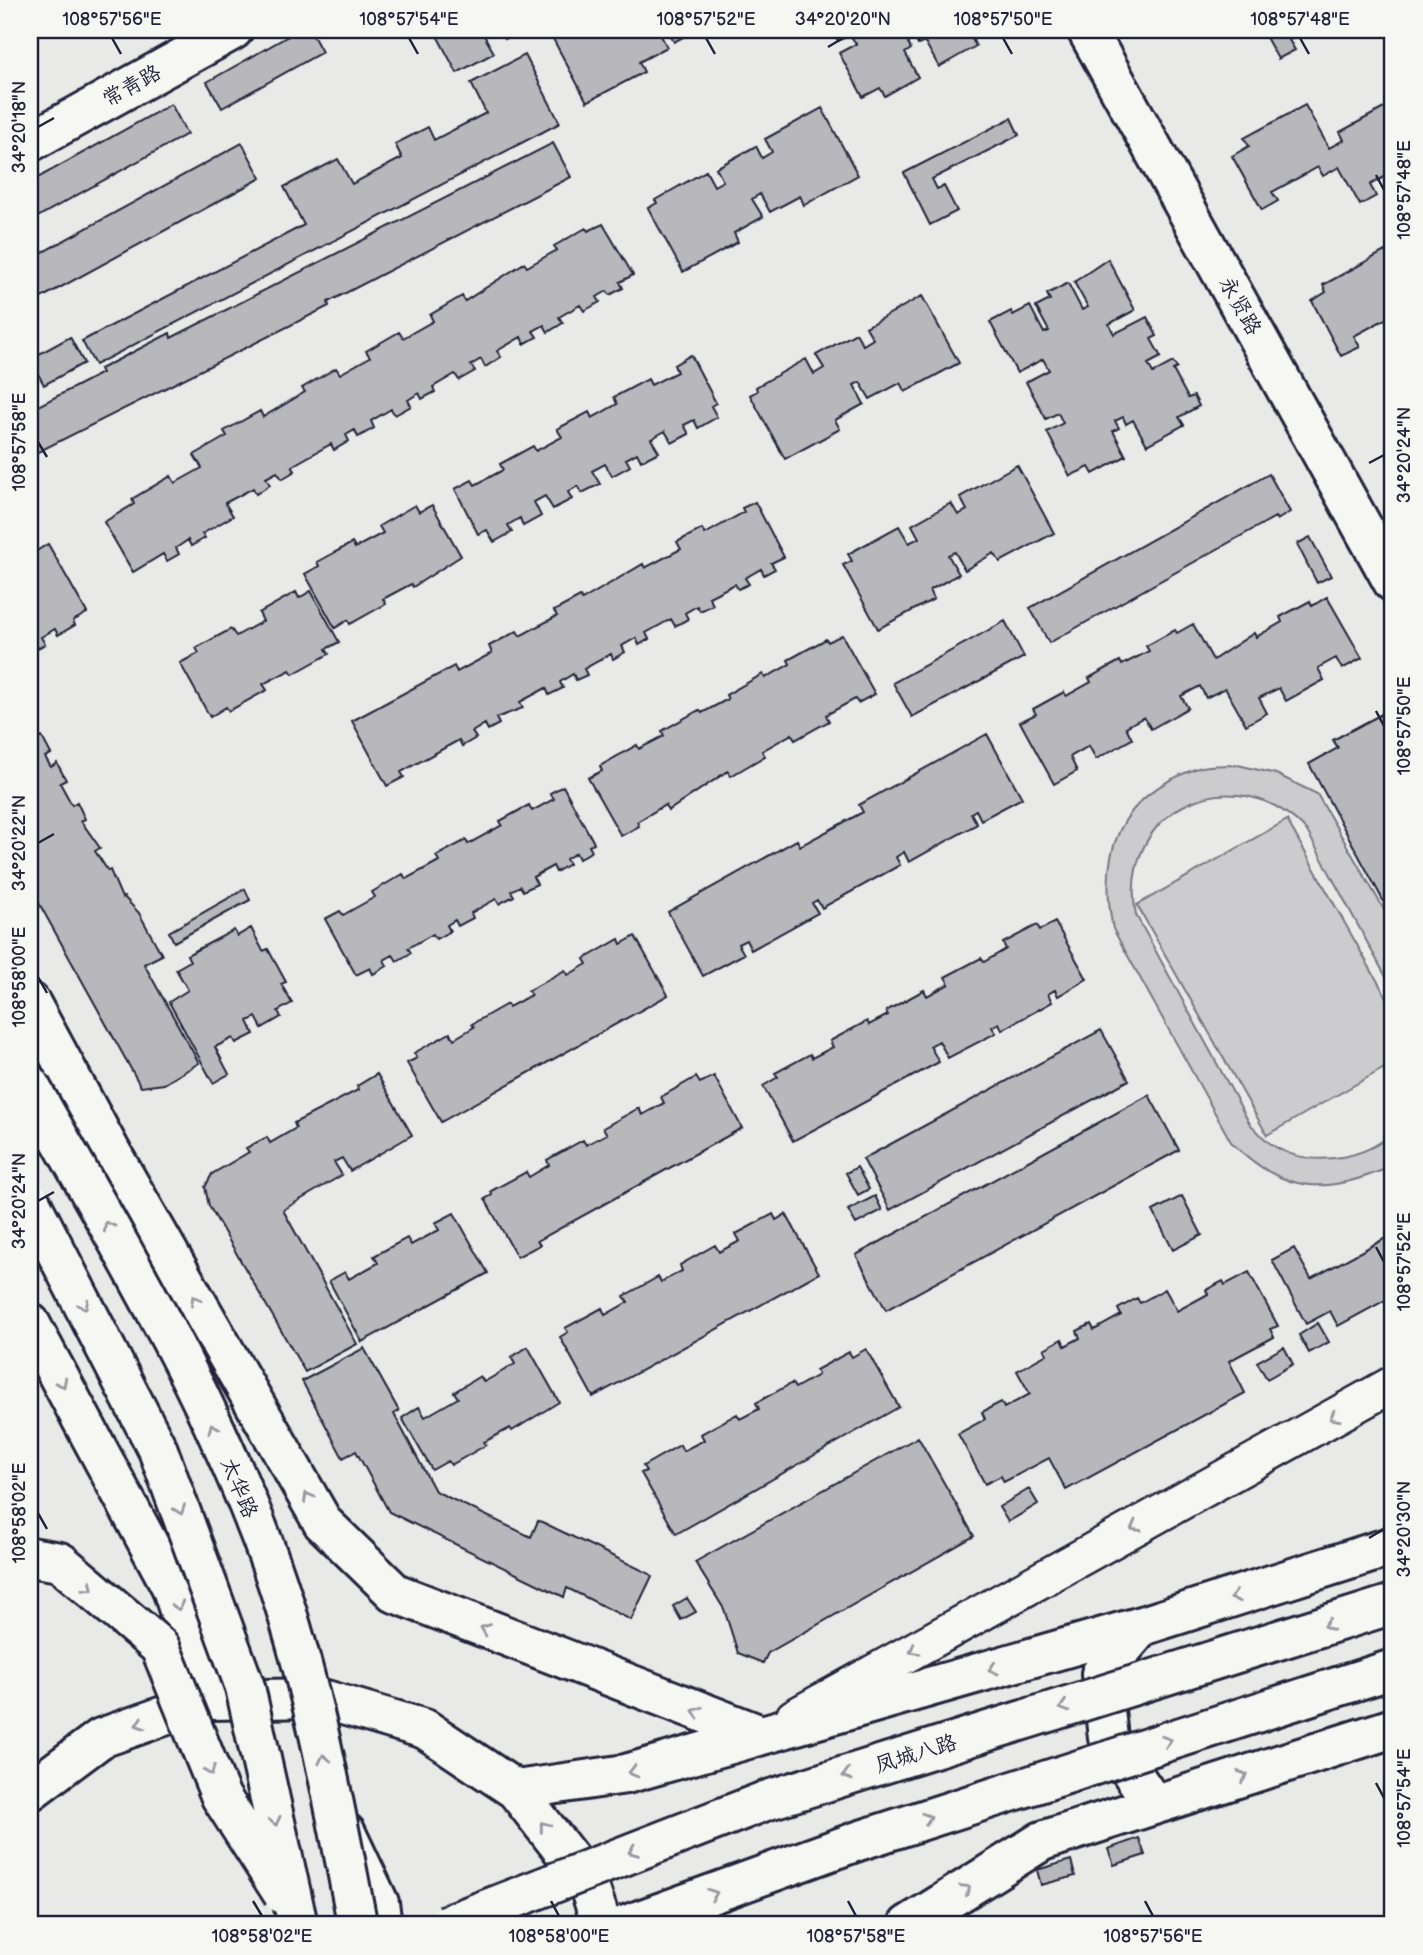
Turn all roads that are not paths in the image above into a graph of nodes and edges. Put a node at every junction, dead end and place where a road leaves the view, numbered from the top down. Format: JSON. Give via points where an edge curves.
{"nodes":[{"id":1,"x":233,"y":30,"type":"edge"},
{"id":2,"x":1087,"y":30,"type":"edge"},
{"id":3,"x":30,"y":142,"type":"edge"},
{"id":4,"x":1393,"y":582,"type":"edge"},
{"id":5,"x":30,"y":1002,"type":"edge"},
{"id":6,"x":30,"y":1086,"type":"edge"},
{"id":7,"x":30,"y":1201,"type":"edge"},
{"id":8,"x":30,"y":1323,"type":"edge"},
{"id":9,"x":1393,"y":1384,"type":"edge"},
{"id":10,"x":1393,"y":1546,"type":"edge"},
{"id":11,"x":30,"y":1557,"type":"edge"},
{"id":12,"x":1393,"y":1604,"type":"edge"},
{"id":13,"x":1142,"y":1626,"type":"junction"},
{"id":14,"x":1393,"y":1669,"type":"edge"},
{"id":15,"x":209,"y":1700,"type":"junction"},
{"id":16,"x":1393,"y":1728,"type":"edge"},
{"id":17,"x":761,"y":1735,"type":"junction"},
{"id":18,"x":516,"y":1790,"type":"junction"},
{"id":19,"x":30,"y":1791,"type":"edge"},
{"id":20,"x":1154,"y":1805,"type":"junction"},
{"id":21,"x":335,"y":1809,"type":"junction"},
{"id":22,"x":297,"y":1921,"type":"edge"},
{"id":23,"x":358,"y":1925,"type":"edge"},
{"id":24,"x":382,"y":1925,"type":"edge"},
{"id":25,"x":446,"y":1925,"type":"edge"},
{"id":26,"x":603,"y":1925,"type":"edge"},
{"id":27,"x":625,"y":1925,"type":"edge"},
{"id":28,"x":908,"y":1925,"type":"edge"}],
"edges":[{"from":1,"to":3,"type":"street","name":"常青路"},
{"from":2,"to":4,"type":"street","name":"永贤路"},
{"from":17,"to":5,"type":"street","one_way":true,"via":[[395,1593],[323,1523]]},
{"from":21,"to":6,"type":"street","name":"太华路","one_way":true,"bridge":true,"via":[[304,1674],[272,1567],[195,1383]]},
{"from":7,"to":22,"type":"street","one_way":true,"bridge":true,"via":[[158,1450],[245,1687]]},
{"from":8,"to":15,"type":"street","one_way":true,"via":[[172,1586]]},
{"from":9,"to":17,"type":"street","one_way":true},
{"from":10,"to":13,"type":"street","one_way":true},
{"from":11,"to":22,"type":"street","one_way":true,"bridge":true,"via":[[60,1562],[160,1647],[221,1797]]},
{"from":12,"to":25,"type":"street","name":"凤城八路","one_way":true,"bridge":true,"via":[[765,1801]]},
{"from":13,"to":17,"type":"street","one_way":true},
{"from":13,"to":20,"type":"street","via":[[1101,1674],[1108,1738]]},
{"from":27,"to":14,"type":"street","one_way":true,"bridge":true,"via":[[858,1841]]},
{"from":15,"to":18,"type":"street","via":[[319,1698],[359,1709],[425,1729]]},
{"from":15,"to":19,"type":"street","one_way":true,"via":[[101,1738]]},
{"from":20,"to":16,"type":"street","one_way":true},
{"from":17,"to":18,"type":"street","one_way":true,"via":[[626,1774]]},
{"from":26,"to":18,"type":"street","one_way":true,"via":[[587,1881]]},
{"from":28,"to":20,"type":"street","one_way":true,"via":[[1042,1841]]},
{"from":21,"to":23,"type":"street","name":"太华路","bridge":true},
{"from":21,"to":24,"type":"street","bridge":true,"via":[[379,1903]]}]}
